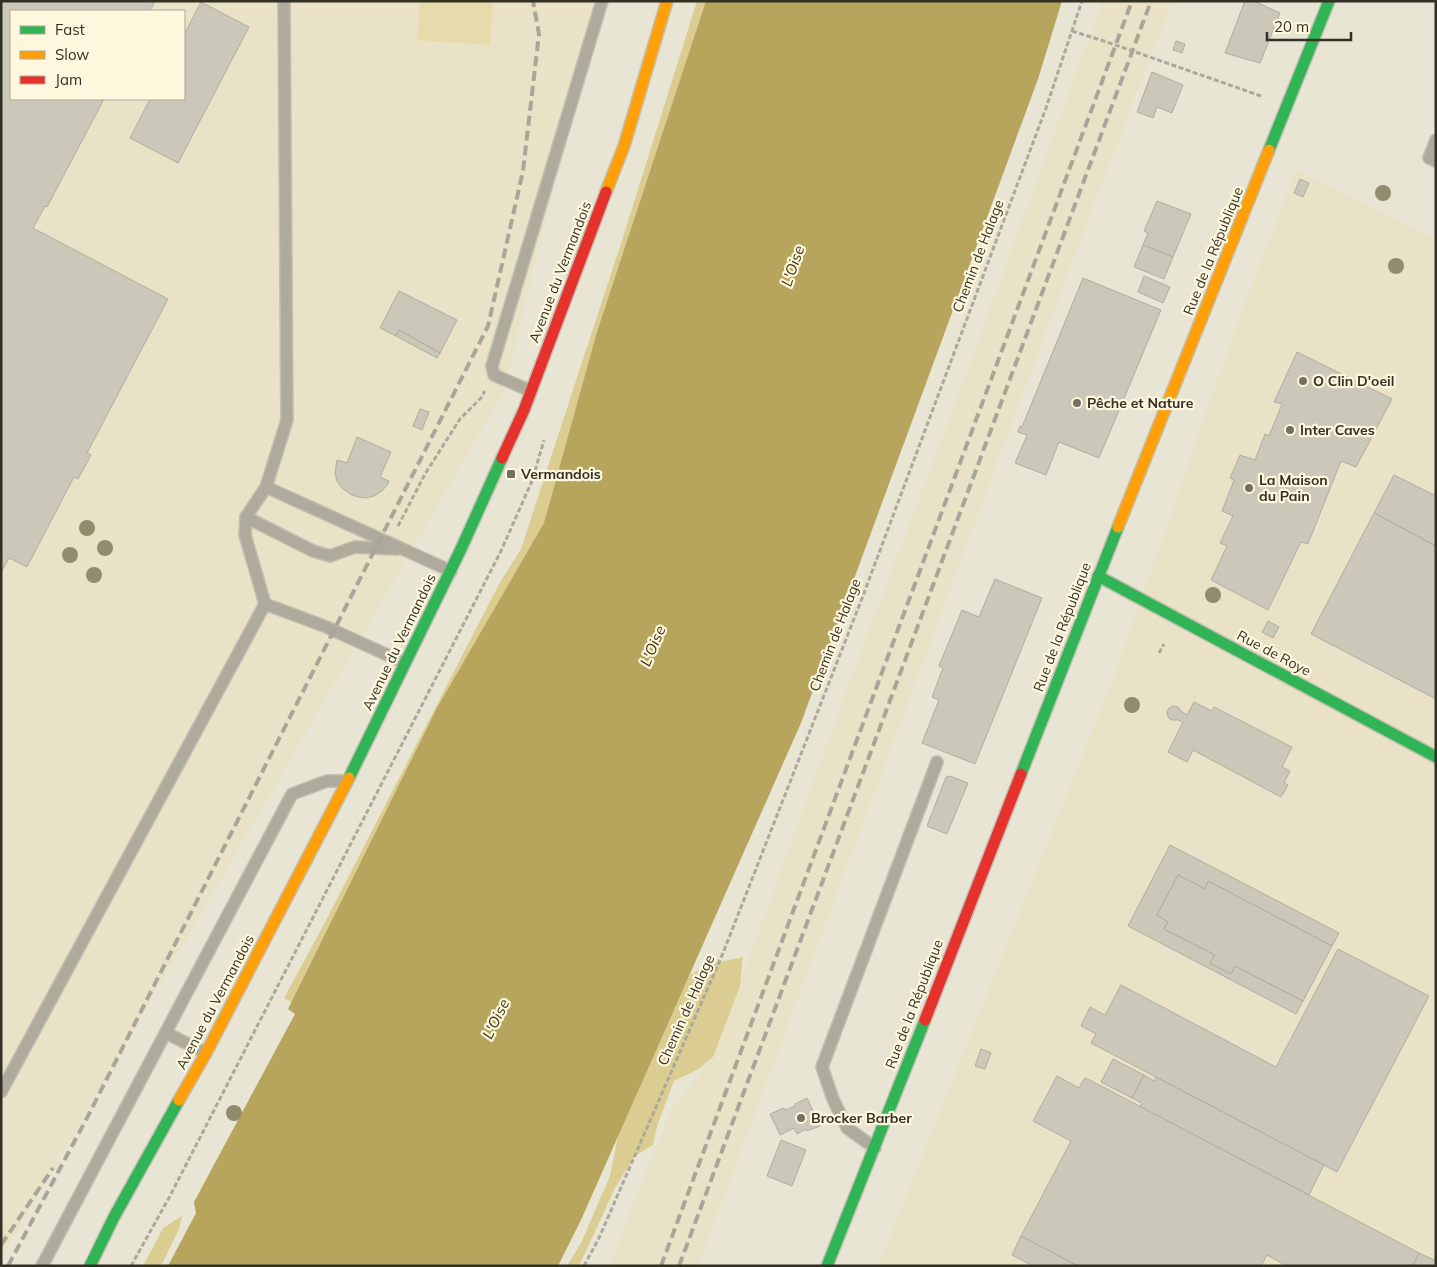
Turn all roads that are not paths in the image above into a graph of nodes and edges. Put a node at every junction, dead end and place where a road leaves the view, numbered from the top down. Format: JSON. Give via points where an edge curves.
{"nodes":[{"id":1,"x":284,"y":1,"type":"edge"},
{"id":2,"x":602,"y":1,"type":"edge"},
{"id":3,"x":666,"y":1,"type":"edge"},
{"id":4,"x":1329,"y":1,"type":"edge"},
{"id":5,"x":1436,"y":140,"type":"edge"},
{"id":6,"x":1436,"y":161,"type":"edge"},
{"id":7,"x":531,"y":392,"type":"junction"},
{"id":8,"x":266,"y":487,"type":"junction"},
{"id":9,"x":246,"y":518,"type":"junction"},
{"id":10,"x":404,"y":549,"type":"junction"},
{"id":11,"x":450,"y":571,"type":"junction"},
{"id":12,"x":1098,"y":576,"type":"junction"},
{"id":13,"x":265,"y":604,"type":"junction"},
{"id":14,"x":405,"y":662,"type":"junction"},
{"id":15,"x":1436,"y":757,"type":"edge"},
{"id":16,"x":937,"y":762,"type":"dead end"},
{"id":17,"x":347,"y":781,"type":"junction"},
{"id":18,"x":166,"y":1033,"type":"junction"},
{"id":19,"x":206,"y":1053,"type":"junction"},
{"id":20,"x":1,"y":1092,"type":"edge"},
{"id":21,"x":875,"y":1148,"type":"junction"},
{"id":22,"x":42,"y":1266,"type":"edge"},
{"id":23,"x":90,"y":1266,"type":"edge"},
{"id":24,"x":827,"y":1266,"type":"edge"}],
"edges":[{"from":1,"to":8,"type":"lane","via":[[286,420]]},
{"from":2,"to":7,"type":"lane","via":[[492,366],[494,375]]},
{"from":3,"to":7,"type":"main road","name":"Avenue du Vermandois","via":[[624,146]]},
{"from":4,"to":12,"type":"main road","name":"Rue de la République"},
{"from":5,"to":6,"type":"lane","via":[[1429,158]]},
{"from":7,"to":11,"type":"main road","name":"Avenue du Vermandois"},
{"from":8,"to":9,"type":"lane"},
{"from":8,"to":10,"type":"lane"},
{"from":9,"to":10,"type":"lane","via":[[330,556],[355,547]]},
{"from":9,"to":13,"type":"lane","via":[[245,535]]},
{"from":10,"to":11,"type":"lane"},
{"from":11,"to":14,"type":"main road","name":"Avenue du Vermandois"},
{"from":12,"to":15,"type":"main road","name":"Rue de Roye"},
{"from":12,"to":21,"type":"main road","name":"Rue de la République"},
{"from":13,"to":14,"type":"lane"},
{"from":13,"to":20,"type":"lane"},
{"from":14,"to":17,"type":"main road","name":"Avenue du Vermandois"},
{"from":16,"to":21,"type":"lane","via":[[822,1067],[832,1099],[847,1128]]},
{"from":17,"to":18,"type":"lane","via":[[327,781],[292,794]]},
{"from":17,"to":19,"type":"main road","name":"Avenue du Vermandois"},
{"from":18,"to":19,"type":"lane"},
{"from":18,"to":22,"type":"lane"},
{"from":19,"to":23,"type":"main road","name":"Avenue du Vermandois"},
{"from":21,"to":24,"type":"main road","name":"Rue de la République"}]}
